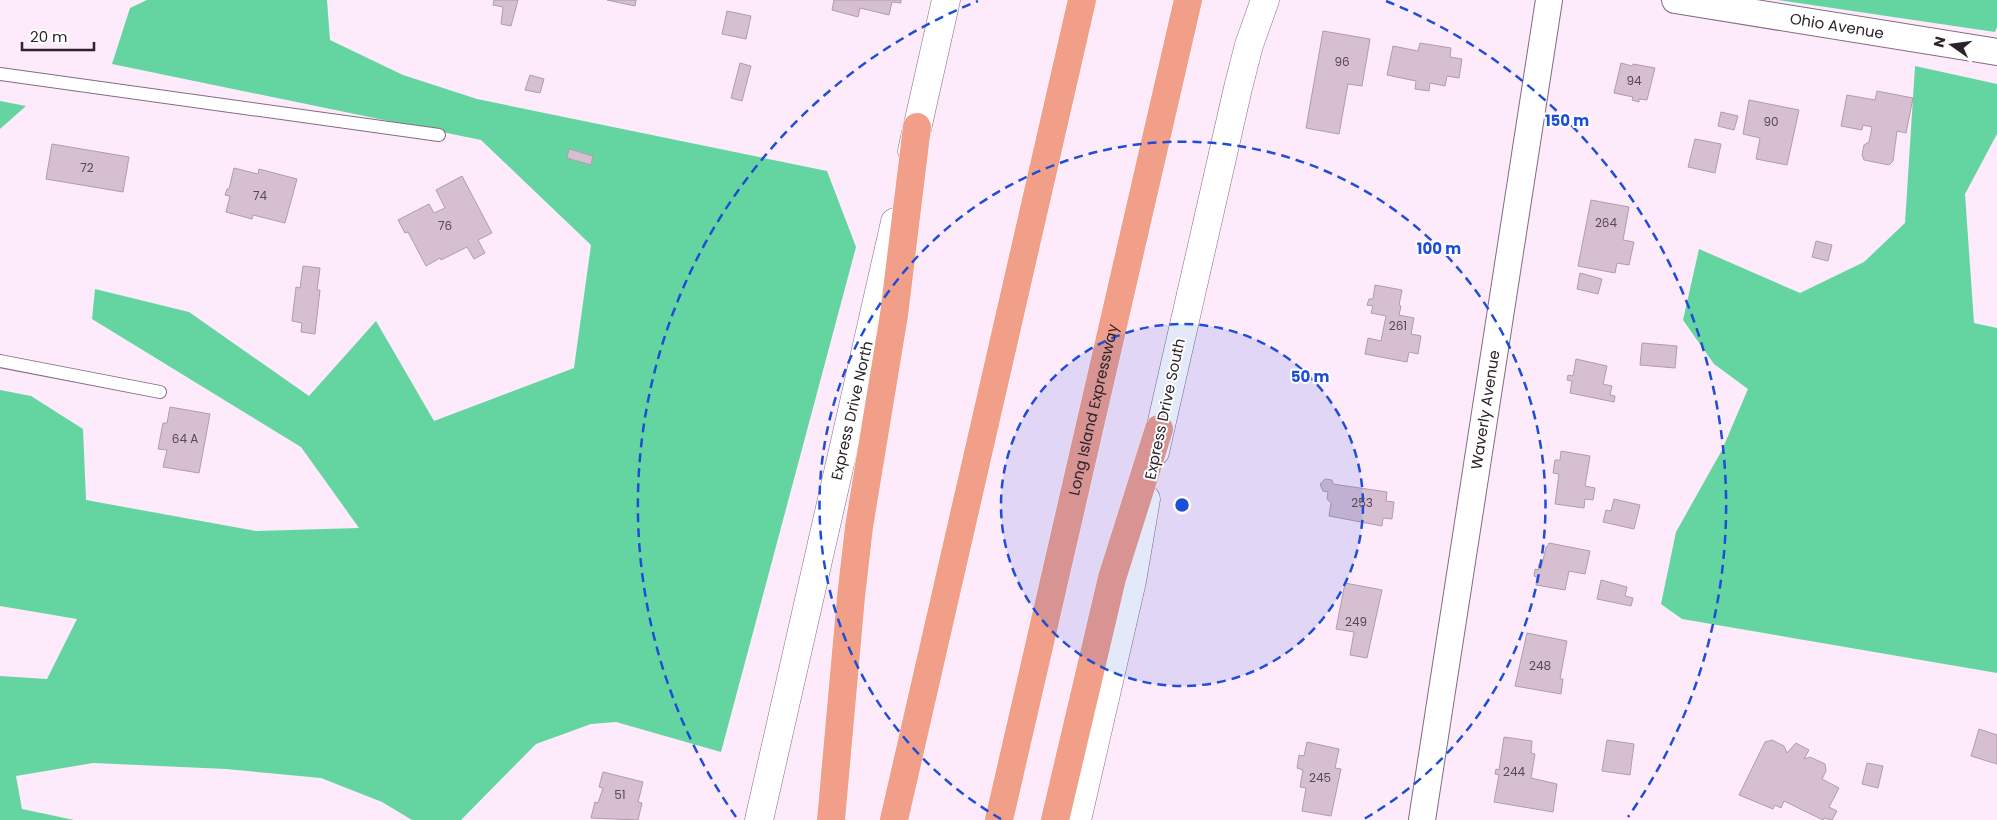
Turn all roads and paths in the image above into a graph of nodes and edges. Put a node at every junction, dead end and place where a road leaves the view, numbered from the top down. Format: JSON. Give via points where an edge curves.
{"nodes":[{"id":1,"x":946,"y":0,"type":"edge"},
{"id":2,"x":1082,"y":0,"type":"edge"},
{"id":3,"x":1188,"y":0,"type":"edge"},
{"id":4,"x":1265,"y":0,"type":"edge"},
{"id":5,"x":1549,"y":0,"type":"edge"},
{"id":6,"x":1675,"y":0,"type":"edge"},
{"id":7,"x":1997,"y":52,"type":"edge"},
{"id":8,"x":0,"y":74,"type":"edge"},
{"id":9,"x":917,"y":127,"type":"junction"},
{"id":10,"x":439,"y":135,"type":"dead end"},
{"id":11,"x":0,"y":361,"type":"edge"},
{"id":12,"x":160,"y":392,"type":"dead end"},
{"id":13,"x":1159,"y":430,"type":"junction"},
{"id":14,"x":759,"y":820,"type":"edge"},
{"id":15,"x":831,"y":820,"type":"edge"},
{"id":16,"x":894,"y":820,"type":"edge"},
{"id":17,"x":999,"y":820,"type":"edge"},
{"id":18,"x":1055,"y":820,"type":"edge"},
{"id":19,"x":1077,"y":820,"type":"edge"},
{"id":20,"x":1422,"y":820,"type":"edge"}],
"edges":[{"from":1,"to":9,"type":"main road","name":"Express Drive North"},
{"from":2,"to":16,"type":"highway"},
{"from":3,"to":17,"type":"highway","name":"Long Island Expressway"},
{"from":4,"to":13,"type":"main road","name":"Express Drive South","via":[[1238,88]]},
{"from":5,"to":20,"type":"street","name":"Waverly Avenue"},
{"from":6,"to":7,"type":"street","name":"Ohio Avenue"},
{"from":8,"to":10,"type":"lane"},
{"from":9,"to":14,"type":"main road","name":"Express Drive North"},
{"from":9,"to":15,"type":"highway","via":[[894,315],[858,537]]},
{"from":11,"to":12,"type":"lane"},
{"from":13,"to":18,"type":"highway","via":[[1112,578]]},
{"from":13,"to":19,"type":"main road","name":"Express Drive South","via":[[1132,580]]}]}
